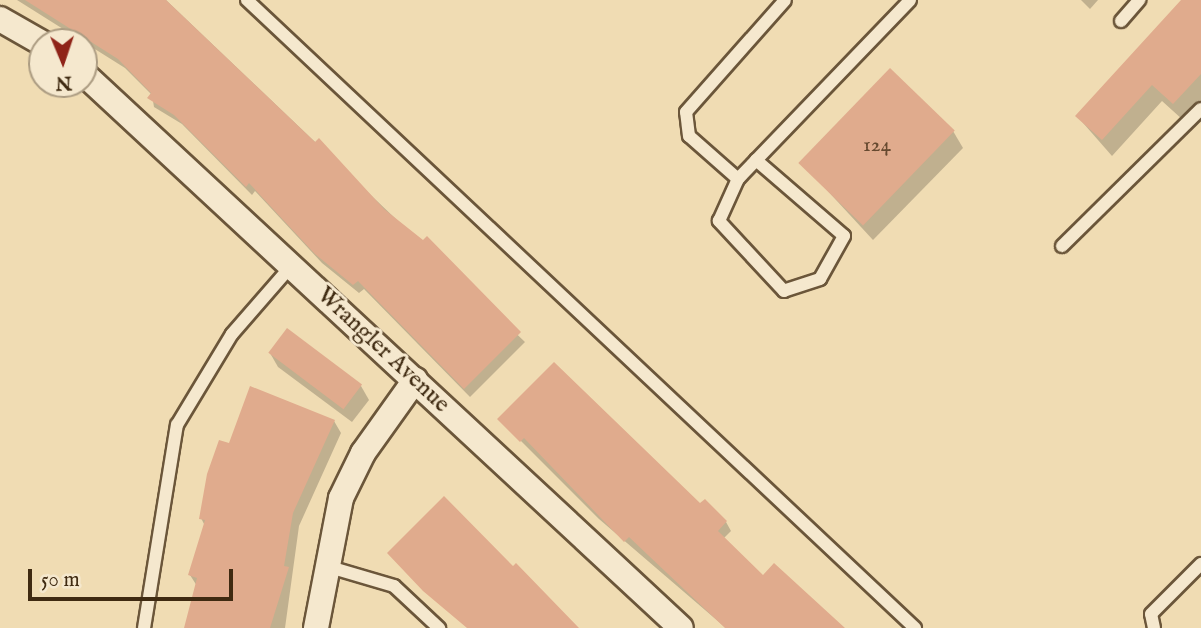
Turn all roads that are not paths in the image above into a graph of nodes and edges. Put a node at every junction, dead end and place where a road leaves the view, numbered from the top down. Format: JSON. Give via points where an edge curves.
{"nodes":[{"id":1,"x":247,"y":0,"type":"edge"},
{"id":2,"x":785,"y":0,"type":"edge"},
{"id":3,"x":910,"y":0,"type":"edge"},
{"id":4,"x":1139,"y":0,"type":"edge"},
{"id":5,"x":0,"y":19,"type":"edge"},
{"id":6,"x":1121,"y":21,"type":"dead end"},
{"id":7,"x":28,"y":35,"type":"edge"},
{"id":8,"x":98,"y":87,"type":"edge"},
{"id":9,"x":1201,"y":109,"type":"edge"},
{"id":10,"x":756,"y":160,"type":"junction"},
{"id":11,"x":738,"y":179,"type":"junction"},
{"id":12,"x":1062,"y":246,"type":"dead end"},
{"id":13,"x":292,"y":265,"type":"junction"},
{"id":14,"x":415,"y":380,"type":"junction"},
{"id":15,"x":1201,"y":564,"type":"edge"},
{"id":16,"x":326,"y":566,"type":"junction"},
{"id":17,"x":144,"y":628,"type":"edge"},
{"id":18,"x":316,"y":628,"type":"edge"},
{"id":19,"x":439,"y":628,"type":"edge"},
{"id":20,"x":681,"y":628,"type":"edge"},
{"id":21,"x":915,"y":628,"type":"edge"},
{"id":22,"x":1154,"y":628,"type":"edge"}],
"edges":[{"from":1,"to":21,"type":"lane"},
{"from":2,"to":11,"type":"lane","via":[[686,112],[689,136]]},
{"from":3,"to":10,"type":"lane"},
{"from":4,"to":6,"type":"lane"},
{"from":5,"to":7,"type":"street"},
{"from":8,"to":13,"type":"street","name":"Wrangler Avenue"},
{"from":9,"to":12,"type":"lane"},
{"from":10,"to":11,"type":"lane"},
{"from":10,"to":11,"type":"lane","via":[[844,236],[820,279],[784,291],[719,221]]},
{"from":13,"to":14,"type":"street","name":"Wrangler Avenue"},
{"from":13,"to":17,"type":"lane","via":[[232,334],[177,425]]},
{"from":14,"to":16,"type":"street","via":[[363,453],[341,498]]},
{"from":14,"to":20,"type":"street","name":"Wrangler Avenue"},
{"from":15,"to":22,"type":"lane","via":[[1151,614]]},
{"from":16,"to":18,"type":"street"},
{"from":16,"to":19,"type":"lane","via":[[394,586]]}]}
